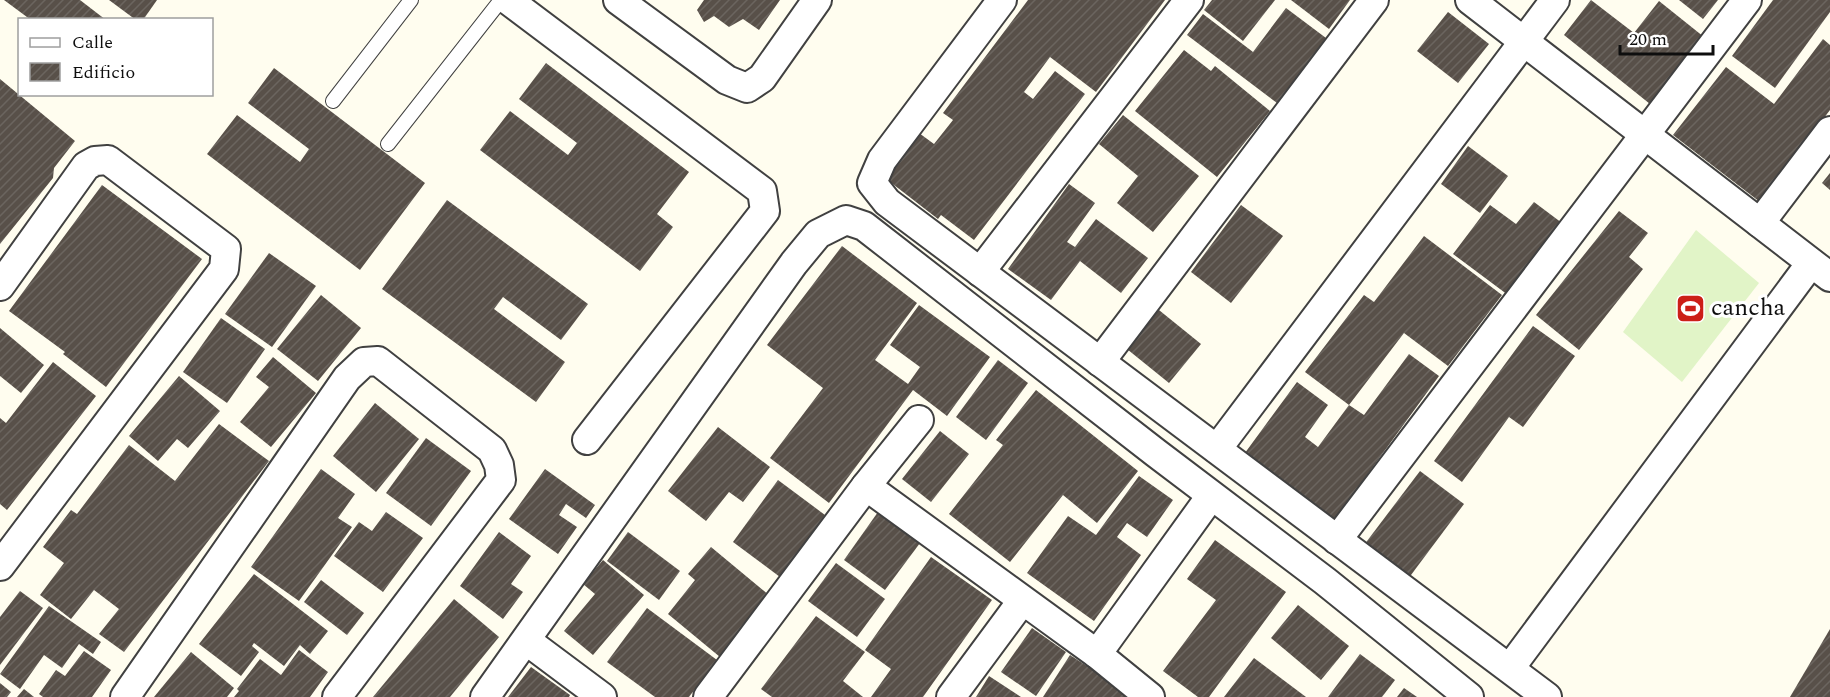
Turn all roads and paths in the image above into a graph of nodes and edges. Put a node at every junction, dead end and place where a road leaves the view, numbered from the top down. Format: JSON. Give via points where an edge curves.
{"nodes":[{"id":1,"x":411,"y":0,"type":"edge"},
{"id":2,"x":501,"y":0,"type":"edge"},
{"id":3,"x":508,"y":0,"type":"edge"},
{"id":4,"x":618,"y":0,"type":"edge"},
{"id":5,"x":817,"y":0,"type":"edge"},
{"id":6,"x":1002,"y":0,"type":"edge"},
{"id":7,"x":1189,"y":0,"type":"edge"},
{"id":8,"x":1374,"y":0,"type":"edge"},
{"id":9,"x":1470,"y":0,"type":"edge"},
{"id":10,"x":1555,"y":0,"type":"edge"},
{"id":11,"x":1748,"y":0,"type":"edge"},
{"id":12,"x":1523,"y":41,"type":"junction"},
{"id":13,"x":333,"y":101,"type":"dead end"},
{"id":14,"x":1830,"y":131,"type":"edge"},
{"id":15,"x":1645,"y":133,"type":"junction"},
{"id":16,"x":388,"y":144,"type":"dead end"},
{"id":17,"x":1760,"y":223,"type":"junction"},
{"id":18,"x":1821,"y":270,"type":"edge"},
{"id":19,"x":980,"y":272,"type":"junction"},
{"id":20,"x":0,"y":286,"type":"edge"},
{"id":21,"x":1100,"y":362,"type":"junction"},
{"id":22,"x":919,"y":420,"type":"dead end"},
{"id":23,"x":587,"y":440,"type":"dead end"},
{"id":24,"x":1217,"y":449,"type":"junction"},
{"id":25,"x":866,"y":486,"type":"junction"},
{"id":26,"x":1211,"y":495,"type":"junction"},
{"id":27,"x":1337,"y":540,"type":"junction"},
{"id":28,"x":0,"y":567,"type":"edge"},
{"id":29,"x":1022,"y":601,"type":"junction"},
{"id":30,"x":527,"y":641,"type":"junction"},
{"id":31,"x":1097,"y":654,"type":"junction"},
{"id":32,"x":1510,"y":668,"type":"junction"},
{"id":33,"x":125,"y":697,"type":"edge"},
{"id":34,"x":337,"y":697,"type":"edge"},
{"id":35,"x":485,"y":697,"type":"edge"},
{"id":36,"x":602,"y":697,"type":"edge"},
{"id":37,"x":708,"y":697,"type":"edge"},
{"id":38,"x":951,"y":697,"type":"edge"},
{"id":39,"x":1150,"y":697,"type":"edge"},
{"id":40,"x":1469,"y":697,"type":"edge"},
{"id":41,"x":1547,"y":697,"type":"edge"}],
"edges":[{"from":1,"to":13,"type":"lane"},
{"from":2,"to":16,"type":"lane"},
{"from":3,"to":23,"type":"street","via":[[762,191],[765,211]]},
{"from":4,"to":5,"type":"street","via":[[727,80],[747,88],[762,78]]},
{"from":6,"to":19,"type":"street","via":[[882,160],[872,183],[887,202]]},
{"from":7,"to":19,"type":"street"},
{"from":8,"to":21,"type":"street"},
{"from":9,"to":12,"type":"street"},
{"from":10,"to":12,"type":"street"},
{"from":11,"to":15,"type":"street"},
{"from":12,"to":15,"type":"street"},
{"from":12,"to":24,"type":"street"},
{"from":14,"to":17,"type":"street"},
{"from":15,"to":17,"type":"street"},
{"from":15,"to":27,"type":"street"},
{"from":17,"to":18,"type":"street"},
{"from":18,"to":32,"type":"street"},
{"from":19,"to":21,"type":"street"},
{"from":20,"to":28,"type":"street","via":[[86,166],[95,160],[108,160],[226,249],[224,269]]},
{"from":21,"to":24,"type":"street"},
{"from":22,"to":25,"type":"street"},
{"from":24,"to":27,"type":"street"},
{"from":25,"to":29,"type":"street"},
{"from":25,"to":37,"type":"street"},
{"from":26,"to":30,"type":"street","via":[[864,226],[846,220],[818,234],[794,263]]},
{"from":26,"to":31,"type":"street"},
{"from":26,"to":40,"type":"street"},
{"from":27,"to":32,"type":"street"},
{"from":29,"to":31,"type":"street"},
{"from":29,"to":38,"type":"street"},
{"from":30,"to":35,"type":"street"},
{"from":30,"to":36,"type":"street"},
{"from":31,"to":39,"type":"street"},
{"from":32,"to":41,"type":"street"},
{"from":33,"to":34,"type":"street","via":[[347,378],[364,362],[378,361],[492,450],[500,465],[501,480]]}]}
